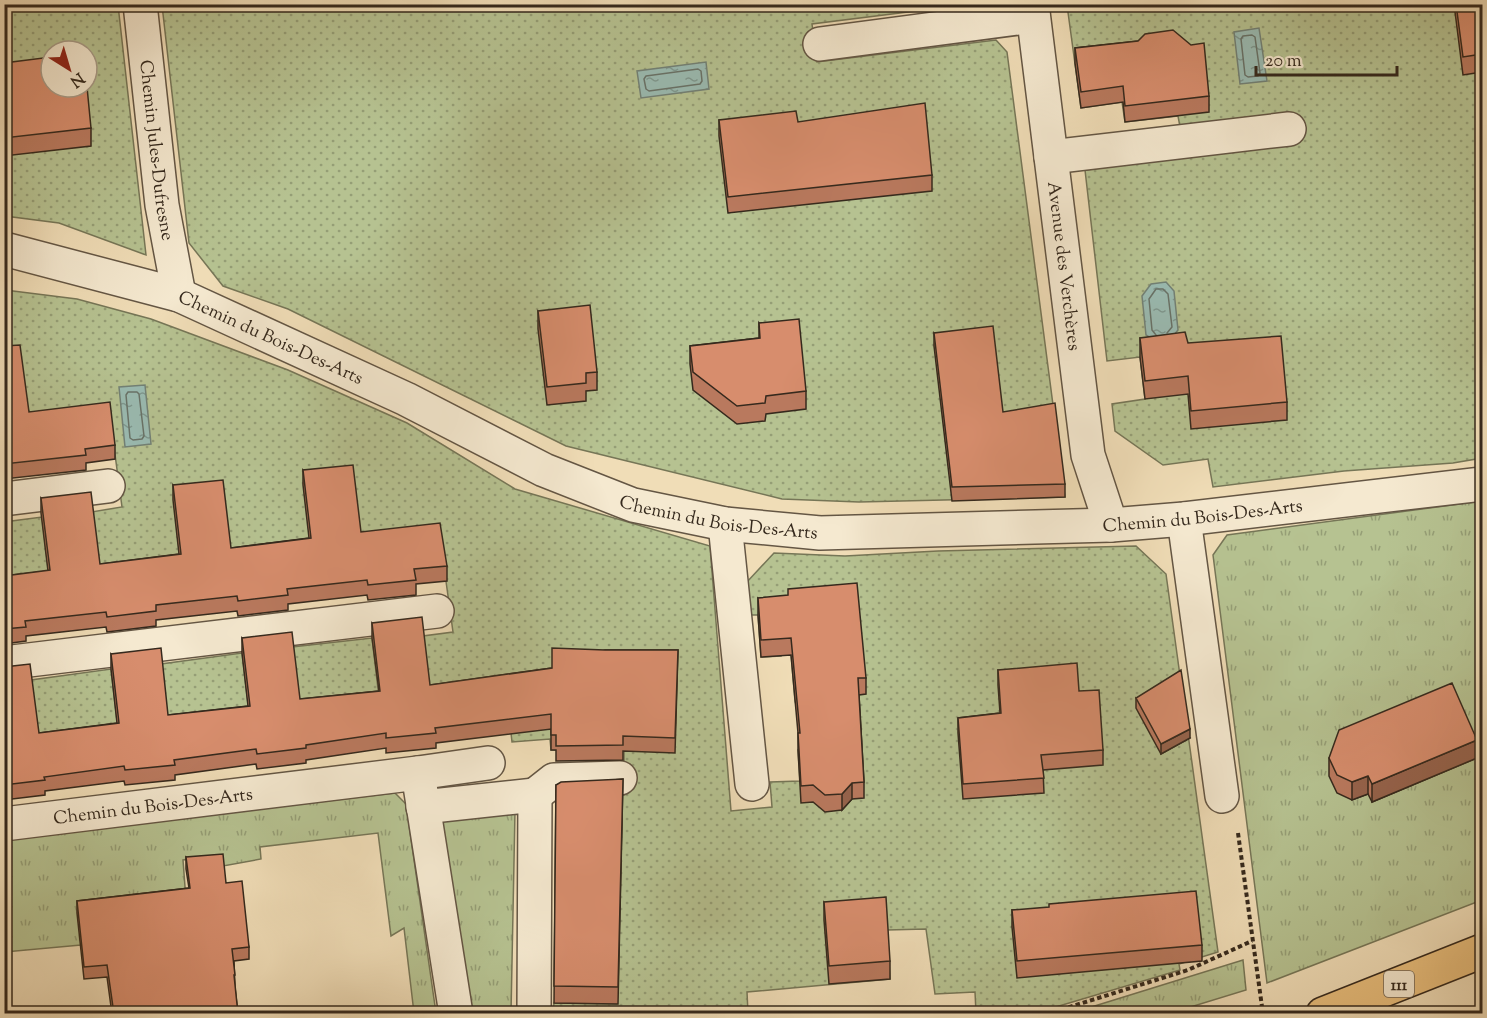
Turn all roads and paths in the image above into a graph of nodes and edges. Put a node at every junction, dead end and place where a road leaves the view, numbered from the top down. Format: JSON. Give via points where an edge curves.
{"nodes":[{"id":1,"x":140,"y":4,"type":"edge"},
{"id":2,"x":1033,"y":10,"type":"edge"},
{"id":3,"x":820,"y":44,"type":"dead end"},
{"id":4,"x":1289,"y":129,"type":"dead end"},
{"id":5,"x":1051,"y":157,"type":"junction"},
{"id":6,"x":4,"y":249,"type":"edge"},
{"id":7,"x":179,"y":295,"type":"junction"},
{"id":8,"x":1482,"y":484,"type":"edge"},
{"id":9,"x":108,"y":486,"type":"dead end"},
{"id":10,"x":4,"y":499,"type":"edge"},
{"id":11,"x":1184,"y":519,"type":"junction"},
{"id":12,"x":725,"y":524,"type":"junction"},
{"id":13,"x":1111,"y":525,"type":"junction"},
{"id":14,"x":437,"y":611,"type":"dead end"},
{"id":15,"x":4,"y":663,"type":"edge"},
{"id":16,"x":488,"y":763,"type":"dead end"},
{"id":17,"x":418,"y":773,"type":"junction"},
{"id":18,"x":620,"y":778,"type":"edge"},
{"id":19,"x":752,"y":784,"type":"dead end"},
{"id":20,"x":535,"y":795,"type":"junction"},
{"id":21,"x":1222,"y":796,"type":"joint"},
{"id":22,"x":423,"y":807,"type":"junction"},
{"id":23,"x":4,"y":824,"type":"edge"},
{"id":24,"x":1252,"y":941,"type":"junction"},
{"id":25,"x":1482,"y":951,"type":"edge"},
{"id":26,"x":456,"y":1014,"type":"edge"},
{"id":27,"x":534,"y":1014,"type":"edge"},
{"id":28,"x":1047,"y":1014,"type":"edge"},
{"id":29,"x":1263,"y":1014,"type":"edge"},
{"id":30,"x":1323,"y":1014,"type":"edge"}],
"edges":[{"from":1,"to":7,"type":"street","name":"Chemin Jules-Dufresne","via":[[162,205]]},
{"from":2,"to":3,"type":"street"},
{"from":2,"to":5,"type":"street","name":"Avenue des Verchères"},
{"from":4,"to":5,"type":"street"},
{"from":5,"to":13,"type":"street","name":"Avenue des Verchères","via":[[1088,455]]},
{"from":6,"to":7,"type":"street","name":"Chemin du Bois-Des-Arts"},
{"from":7,"to":12,"type":"street","name":"Chemin du Bois-Des-Arts","via":[[406,399],[544,470],[633,505]]},
{"from":8,"to":11,"type":"street","name":"Chemin du Bois-Des-Arts"},
{"from":9,"to":10,"type":"street"},
{"from":11,"to":13,"type":"street","name":"Chemin du Bois-Des-Arts"},
{"from":11,"to":21,"type":"street"},
{"from":12,"to":13,"type":"street","name":"Chemin du Bois-Des-Arts","via":[[820,533]]},
{"from":12,"to":19,"type":"street"},
{"from":14,"to":15,"type":"street"},
{"from":16,"to":17,"type":"street","name":"Chemin du Bois-Des-Arts"},
{"from":17,"to":22,"type":"street"},
{"from":17,"to":23,"type":"street","name":"Chemin du Bois-Des-Arts"},
{"from":18,"to":20,"type":"street","via":[[554,780]]},
{"from":20,"to":22,"type":"street"},
{"from":20,"to":27,"type":"street"},
{"from":21,"to":24,"type":"path","via":[[1236,819]]},
{"from":22,"to":26,"type":"street"},
{"from":24,"to":28,"type":"path","via":[[1188,970]]},
{"from":24,"to":29,"type":"path"},
{"from":25,"to":30,"type":"main road","number":"111"}]}
